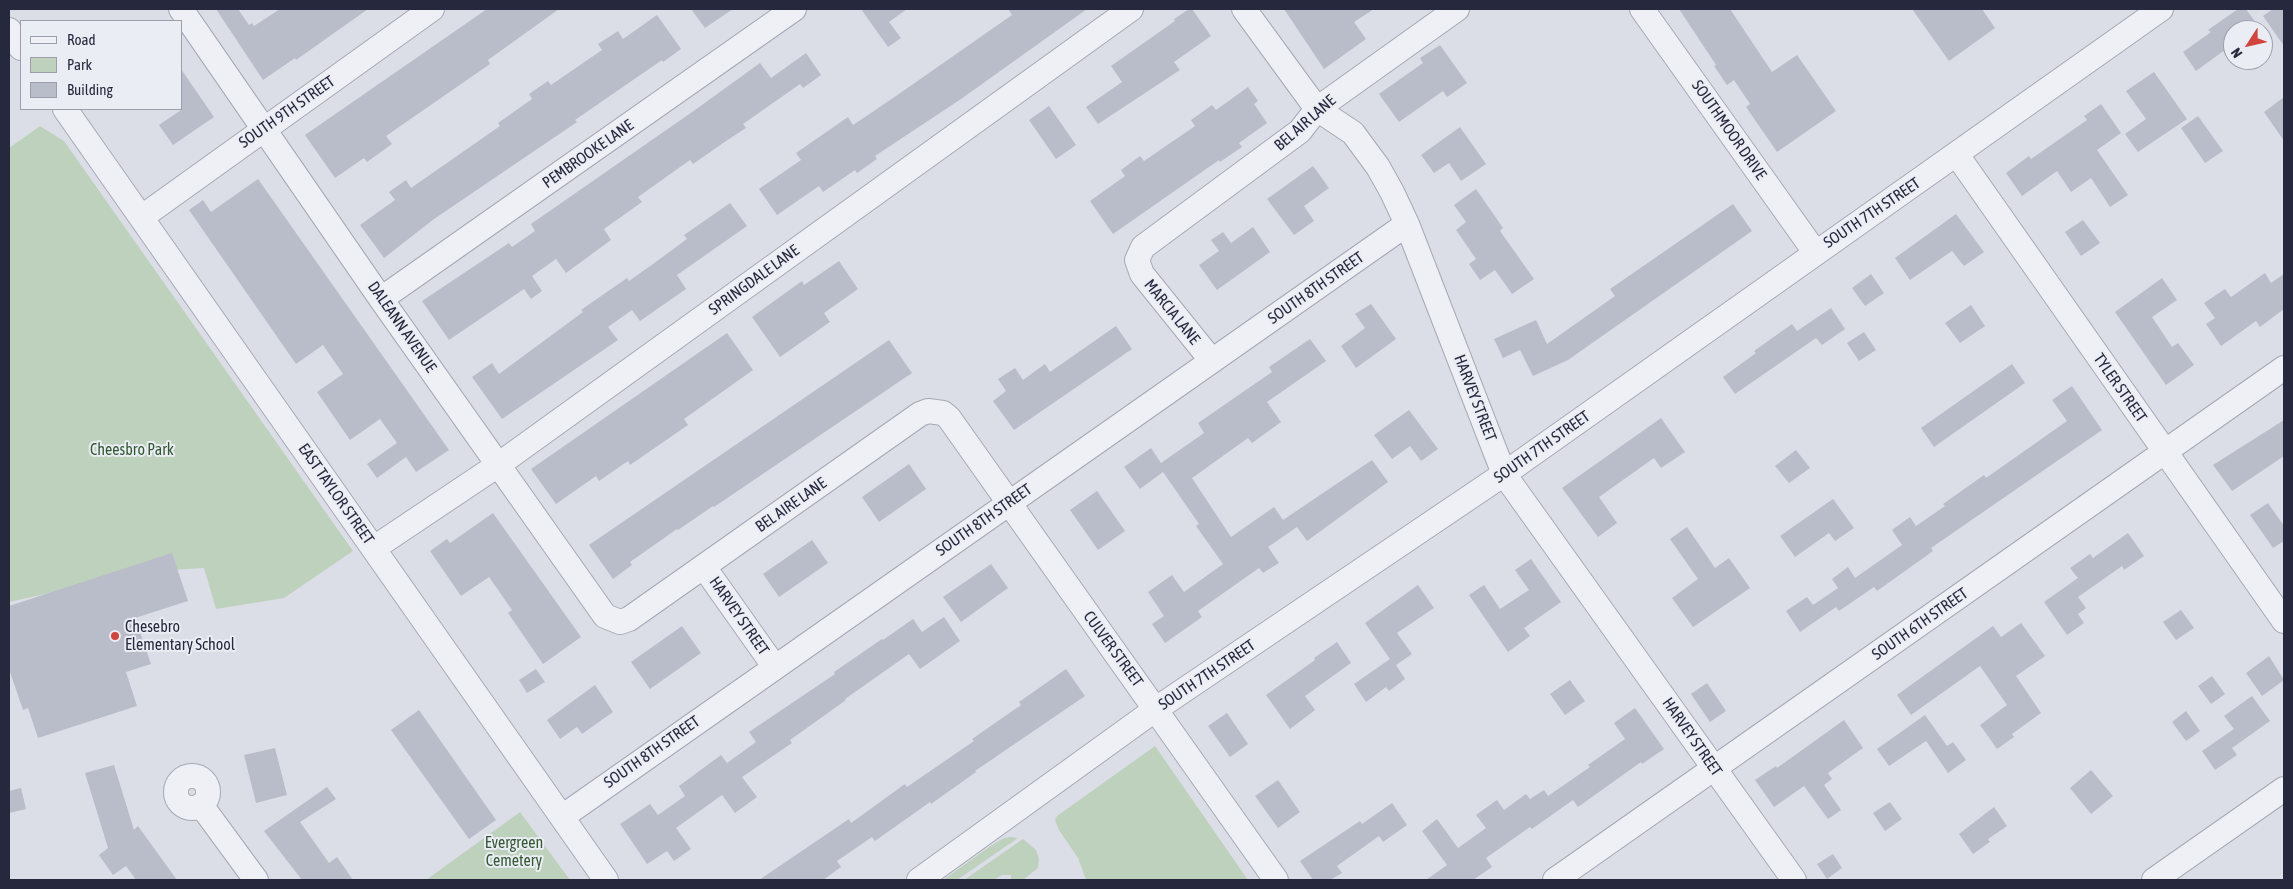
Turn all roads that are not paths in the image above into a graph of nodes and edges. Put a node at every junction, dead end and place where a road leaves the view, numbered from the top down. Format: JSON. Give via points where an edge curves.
{"nodes":[{"id":1,"x":181,"y":9,"type":"edge"},
{"id":2,"x":432,"y":9,"type":"edge"},
{"id":3,"x":794,"y":9,"type":"edge"},
{"id":4,"x":1131,"y":9,"type":"edge"},
{"id":5,"x":1244,"y":9,"type":"edge"},
{"id":6,"x":1456,"y":9,"type":"edge"},
{"id":7,"x":1642,"y":9,"type":"edge"},
{"id":8,"x":2161,"y":9,"type":"edge"},
{"id":9,"x":9,"y":30,"type":"edge"},
{"id":10,"x":20,"y":46,"type":"edge"},
{"id":11,"x":1317,"y":109,"type":"junction"},
{"id":12,"x":66,"y":110,"type":"edge"},
{"id":13,"x":264,"y":128,"type":"junction"},
{"id":14,"x":1958,"y":155,"type":"junction"},
{"id":15,"x":142,"y":217,"type":"junction"},
{"id":16,"x":1406,"y":224,"type":"junction"},
{"id":17,"x":1154,"y":238,"type":"joint"},
{"id":18,"x":1815,"y":252,"type":"junction"},
{"id":19,"x":381,"y":298,"type":"junction"},
{"id":20,"x":1212,"y":360,"type":"junction"},
{"id":21,"x":2284,"y":368,"type":"edge"},
{"id":22,"x":949,"y":418,"type":"joint"},
{"id":23,"x":2164,"y":452,"type":"junction"},
{"id":24,"x":498,"y":465,"type":"junction"},
{"id":25,"x":1504,"y":474,"type":"junction"},
{"id":26,"x":1008,"y":504,"type":"junction"},
{"id":27,"x":374,"y":548,"type":"junction"},
{"id":28,"x":704,"y":567,"type":"junction"},
{"id":29,"x":637,"y":614,"type":"joint"},
{"id":30,"x":2284,"y":621,"type":"edge"},
{"id":31,"x":774,"y":666,"type":"junction"},
{"id":32,"x":1156,"y":709,"type":"junction"},
{"id":33,"x":1714,"y":768,"type":"junction"},
{"id":34,"x":2284,"y":788,"type":"edge"},
{"id":35,"x":201,"y":805,"type":"dead end"},
{"id":36,"x":562,"y":817,"type":"junction"},
{"id":37,"x":256,"y":880,"type":"edge"},
{"id":38,"x":606,"y":880,"type":"edge"},
{"id":39,"x":919,"y":880,"type":"edge"},
{"id":40,"x":1276,"y":880,"type":"edge"},
{"id":41,"x":1555,"y":880,"type":"edge"},
{"id":42,"x":1794,"y":880,"type":"edge"},
{"id":43,"x":2154,"y":880,"type":"edge"}],
"edges":[{"from":1,"to":13,"type":"street","name":"DALEANN AVENUE"},
{"from":2,"to":13,"type":"street","name":"SOUTH 9TH STREET"},
{"from":3,"to":19,"type":"street","name":"PEMBROOKE LANE"},
{"from":4,"to":24,"type":"street","name":"SPRINGDALE LANE"},
{"from":5,"to":11,"type":"street","name":"HARVEY STREET"},
{"from":6,"to":11,"type":"street","name":"BEL AIR LANE"},
{"from":7,"to":18,"type":"street","name":"SOUTHMOOR DRIVE"},
{"from":8,"to":14,"type":"street","name":"SOUTH 7TH STREET"},
{"from":9,"to":10,"type":"street"},
{"from":11,"to":16,"type":"street","name":"HARVEY STREET","via":[[1353,133],[1364,147],[1392,192]]},
{"from":11,"to":17,"type":"street","name":"BEL AIR LANE","via":[[1300,131]]},
{"from":12,"to":15,"type":"street","name":"EAST TAYLOR STREET"},
{"from":13,"to":15,"type":"street","name":"SOUTH 9TH STREET"},
{"from":13,"to":19,"type":"street","name":"DALEANN AVENUE"},
{"from":14,"to":18,"type":"street","name":"SOUTH 7TH STREET"},
{"from":14,"to":23,"type":"street","name":"TYLER STREET"},
{"from":15,"to":27,"type":"street","name":"EAST TAYLOR STREET"},
{"from":16,"to":20,"type":"street","name":"SOUTH 8TH STREET"},
{"from":16,"to":25,"type":"street","name":"HARVEY STREET"},
{"from":17,"to":20,"type":"street","name":"MARCIA LANE","via":[[1138,255],[1142,274]]},
{"from":18,"to":25,"type":"street","name":"SOUTH 7TH STREET"},
{"from":19,"to":24,"type":"street","name":"DALEANN AVENUE"},
{"from":20,"to":26,"type":"street","name":"SOUTH 8TH STREET"},
{"from":21,"to":23,"type":"street","name":"SOUTH 6TH STREET"},
{"from":22,"to":26,"type":"street","name":"CULVER STREET"},
{"from":22,"to":28,"type":"street","name":"BEL AIRE LANE","via":[[936,411],[920,414]]},
{"from":23,"to":30,"type":"street","name":"TYLER STREET"},
{"from":23,"to":33,"type":"street","name":"SOUTH 6TH STREET"},
{"from":24,"to":27,"type":"street","name":"SPRINGDALE LANE"},
{"from":24,"to":29,"type":"street","name":"DALEANN AVENUE","via":[[599,609],[612,620],[620,622]]},
{"from":25,"to":32,"type":"street","name":"SOUTH 7TH STREET"},
{"from":25,"to":33,"type":"street","name":"HARVEY STREET"},
{"from":26,"to":31,"type":"street","name":"SOUTH 8TH STREET"},
{"from":26,"to":32,"type":"street","name":"CULVER STREET"},
{"from":27,"to":36,"type":"street","name":"EAST TAYLOR STREET"},
{"from":28,"to":29,"type":"street","name":"BEL AIRE LANE"},
{"from":28,"to":31,"type":"street","name":"HARVEY STREET"},
{"from":31,"to":36,"type":"street","name":"SOUTH 8TH STREET"},
{"from":32,"to":39,"type":"street","name":"SOUTH 7TH STREET"},
{"from":32,"to":40,"type":"street","name":"CULVER STREET"},
{"from":33,"to":41,"type":"street","name":"SOUTH 6TH STREET"},
{"from":33,"to":42,"type":"street","name":"HARVEY STREET"},
{"from":34,"to":43,"type":"street"},
{"from":35,"to":37,"type":"street"},
{"from":36,"to":38,"type":"street","name":"EAST TAYLOR STREET"}]}
